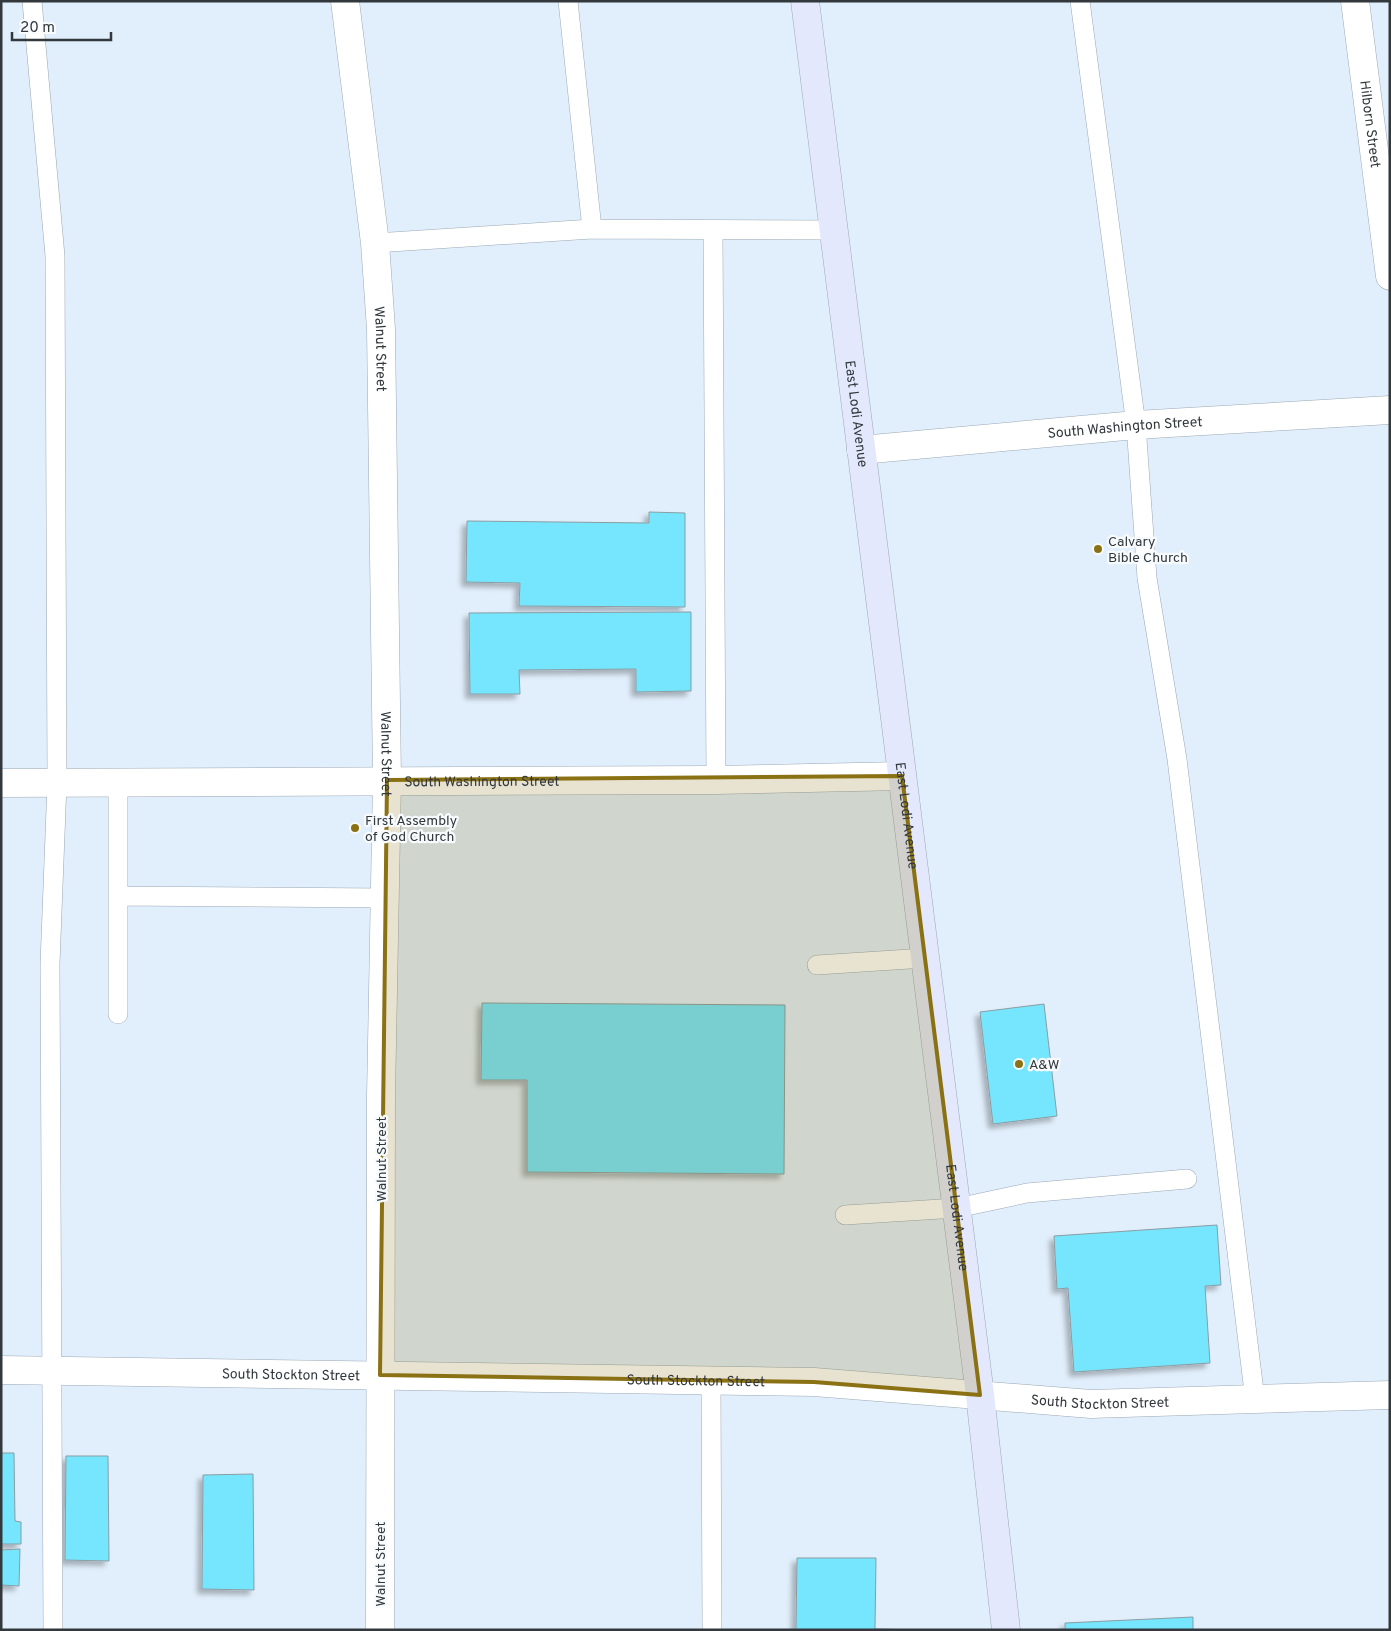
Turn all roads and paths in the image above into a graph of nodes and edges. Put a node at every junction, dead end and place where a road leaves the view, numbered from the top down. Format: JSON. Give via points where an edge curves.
{"nodes":[{"id":1,"x":32,"y":1,"type":"edge"},
{"id":2,"x":345,"y":1,"type":"edge"},
{"id":3,"x":568,"y":1,"type":"edge"},
{"id":4,"x":805,"y":1,"type":"edge"},
{"id":5,"x":1080,"y":1,"type":"edge"},
{"id":6,"x":1355,"y":1,"type":"edge"},
{"id":7,"x":592,"y":230,"type":"junction"},
{"id":8,"x":713,"y":230,"type":"junction"},
{"id":9,"x":834,"y":230,"type":"junction"},
{"id":10,"x":375,"y":243,"type":"junction"},
{"id":11,"x":1390,"y":276,"type":"edge"},
{"id":12,"x":1390,"y":410,"type":"edge"},
{"id":13,"x":1136,"y":425,"type":"junction"},
{"id":14,"x":861,"y":450,"type":"junction"},
{"id":15,"x":902,"y":776,"type":"junction"},
{"id":16,"x":386,"y":780,"type":"junction"},
{"id":17,"x":716,"y":780,"type":"junction"},
{"id":18,"x":118,"y":782,"type":"junction"},
{"id":19,"x":1,"y":783,"type":"edge"},
{"id":20,"x":57,"y":783,"type":"junction"},
{"id":21,"x":118,"y":896,"type":"junction"},
{"id":22,"x":385,"y":898,"type":"junction"},
{"id":23,"x":925,"y":958,"type":"junction"},
{"id":24,"x":817,"y":964,"type":"dead end"},
{"id":25,"x":118,"y":1014,"type":"dead end"},
{"id":26,"x":1187,"y":1179,"type":"dead end"},
{"id":27,"x":957,"y":1208,"type":"junction"},
{"id":28,"x":845,"y":1215,"type":"dead end"},
{"id":29,"x":1,"y":1370,"type":"edge"},
{"id":30,"x":51,"y":1370,"type":"junction"},
{"id":31,"x":380,"y":1375,"type":"junction"},
{"id":32,"x":711,"y":1380,"type":"junction"},
{"id":33,"x":980,"y":1395,"type":"junction"},
{"id":34,"x":1390,"y":1395,"type":"edge"},
{"id":35,"x":1256,"y":1400,"type":"junction"},
{"id":36,"x":53,"y":1630,"type":"edge"},
{"id":37,"x":380,"y":1630,"type":"edge"},
{"id":38,"x":712,"y":1630,"type":"edge"},
{"id":39,"x":1006,"y":1630,"type":"edge"}],
"edges":[{"from":1,"to":20,"type":"lane","via":[[55,256]]},
{"from":2,"to":10,"type":"street","name":"Walnut Street"},
{"from":3,"to":7,"type":"lane"},
{"from":4,"to":9,"type":"main road","name":"East Lodi Avenue"},
{"from":5,"to":13,"type":"lane"},
{"from":6,"to":11,"type":"street","name":"Hilborn Street"},
{"from":7,"to":8,"type":"lane"},
{"from":7,"to":10,"type":"lane"},
{"from":8,"to":9,"type":"lane"},
{"from":8,"to":17,"type":"lane"},
{"from":9,"to":14,"type":"main road","name":"East Lodi Avenue"},
{"from":10,"to":16,"type":"street","name":"Walnut Street","via":[[381,329]]},
{"from":12,"to":13,"type":"street","name":"South Washington Street"},
{"from":13,"to":14,"type":"street","name":"South Washington Street"},
{"from":13,"to":35,"type":"lane","via":[[1148,578],[1177,759]]},
{"from":14,"to":15,"type":"main road","name":"East Lodi Avenue"},
{"from":15,"to":17,"type":"street","name":"South Washington Street"},
{"from":15,"to":23,"type":"main road","name":"East Lodi Avenue"},
{"from":16,"to":17,"type":"street","name":"South Washington Street"},
{"from":16,"to":18,"type":"street","name":"South Washington Street"},
{"from":16,"to":22,"type":"street","name":"Walnut Street"},
{"from":18,"to":20,"type":"street","name":"South Washington Street"},
{"from":18,"to":21,"type":"lane"},
{"from":19,"to":20,"type":"street","name":"South Washington Street"},
{"from":20,"to":30,"type":"lane","via":[[50,964]]},
{"from":21,"to":22,"type":"lane"},
{"from":21,"to":25,"type":"lane"},
{"from":22,"to":31,"type":"street","name":"Walnut Street"},
{"from":23,"to":24,"type":"lane"},
{"from":23,"to":27,"type":"main road","name":"East Lodi Avenue"},
{"from":26,"to":27,"type":"lane","via":[[1027,1193]]},
{"from":27,"to":28,"type":"lane"},
{"from":27,"to":33,"type":"main road","name":"East Lodi Avenue"},
{"from":29,"to":30,"type":"street","name":"South Stockton Street"},
{"from":30,"to":31,"type":"street","name":"South Stockton Street"},
{"from":30,"to":36,"type":"lane"},
{"from":31,"to":32,"type":"street","name":"South Stockton Street"},
{"from":31,"to":37,"type":"street","name":"Walnut Street"},
{"from":32,"to":33,"type":"street","name":"South Stockton Street","via":[[814,1382]]},
{"from":32,"to":38,"type":"lane"},
{"from":33,"to":35,"type":"street","name":"South Stockton Street","via":[[1092,1404]]},
{"from":33,"to":39,"type":"main road","name":"East Lodi Avenue"},
{"from":34,"to":35,"type":"street","name":"South Stockton Street"}]}
